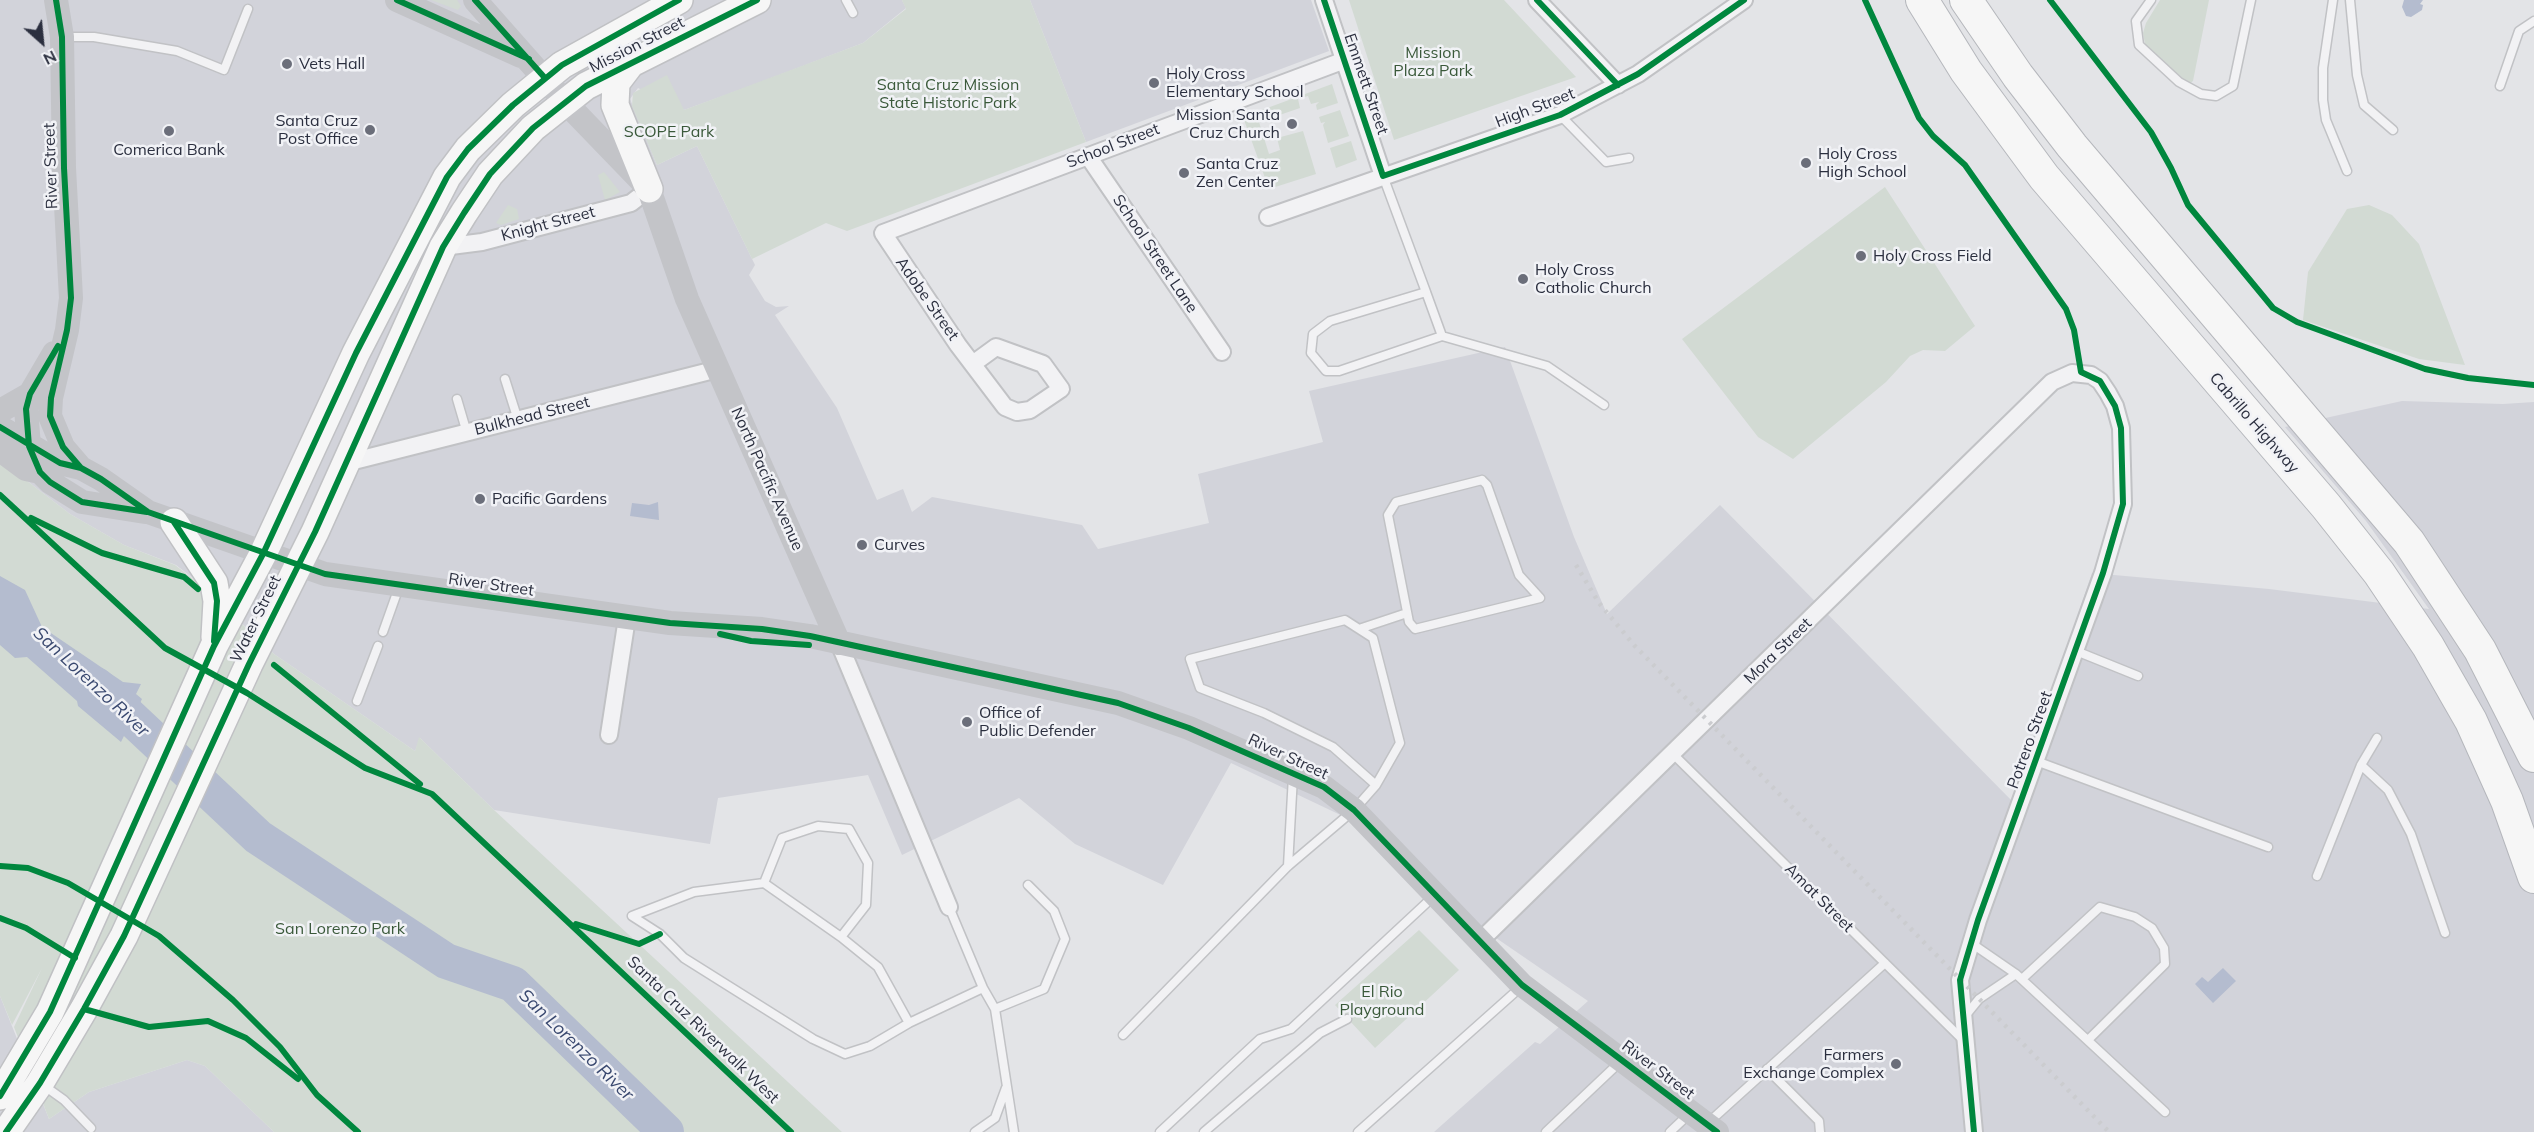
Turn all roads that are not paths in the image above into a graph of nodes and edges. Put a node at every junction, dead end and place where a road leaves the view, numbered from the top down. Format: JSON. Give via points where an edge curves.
{"nodes":[{"id":1,"x":56,"y":0,"type":"edge"},
{"id":2,"x":397,"y":0,"type":"edge"},
{"id":3,"x":476,"y":0,"type":"edge"},
{"id":4,"x":679,"y":0,"type":"edge"},
{"id":5,"x":757,"y":0,"type":"edge"},
{"id":6,"x":846,"y":0,"type":"edge"},
{"id":7,"x":1324,"y":0,"type":"edge"},
{"id":8,"x":1537,"y":0,"type":"edge"},
{"id":9,"x":1744,"y":0,"type":"edge"},
{"id":10,"x":1922,"y":0,"type":"edge"},
{"id":11,"x":1966,"y":0,"type":"edge"},
{"id":12,"x":2151,"y":0,"type":"edge"},
{"id":13,"x":2251,"y":0,"type":"edge"},
{"id":14,"x":2333,"y":0,"type":"edge"},
{"id":15,"x":2350,"y":0,"type":"edge"},
{"id":16,"x":248,"y":9,"type":"dead end"},
{"id":17,"x":853,"y":13,"type":"dead end"},
{"id":18,"x":2534,"y":21,"type":"edge"},
{"id":19,"x":62,"y":37,"type":"junction"},
{"id":20,"x":1345,"y":60,"type":"junction"},
{"id":21,"x":633,"y":61,"type":"junction"},
{"id":22,"x":537,"y":69,"type":"junction"},
{"id":23,"x":1618,"y":86,"type":"junction"},
{"id":24,"x":2500,"y":86,"type":"dead end"},
{"id":25,"x":565,"y":102,"type":"junction"},
{"id":26,"x":1560,"y":116,"type":"junction"},
{"id":27,"x":2393,"y":130,"type":"dead end"},
{"id":28,"x":1088,"y":156,"type":"junction"},
{"id":29,"x":1629,"y":158,"type":"dead end"},
{"id":30,"x":2347,"y":171,"type":"dead end"},
{"id":31,"x":1383,"y":176,"type":"junction"},
{"id":32,"x":649,"y":189,"type":"junction"},
{"id":33,"x":1268,"y":217,"type":"dead end"},
{"id":34,"x":883,"y":233,"type":"joint"},
{"id":35,"x":443,"y":247,"type":"junction"},
{"id":36,"x":1426,"y":292,"type":"junction"},
{"id":37,"x":67,"y":330,"type":"junction"},
{"id":38,"x":1442,"y":336,"type":"junction"},
{"id":39,"x":1222,"y":352,"type":"dead end"},
{"id":40,"x":974,"y":363,"type":"junction"},
{"id":41,"x":718,"y":369,"type":"junction"},
{"id":42,"x":2081,"y":372,"type":"joint"},
{"id":43,"x":505,"y":379,"type":"dead end"},
{"id":44,"x":30,"y":394,"type":"junction"},
{"id":45,"x":457,"y":399,"type":"dead end"},
{"id":46,"x":1604,"y":405,"type":"dead end"},
{"id":47,"x":0,"y":411,"type":"edge"},
{"id":48,"x":518,"y":420,"type":"junction"},
{"id":49,"x":0,"y":427,"type":"edge"},
{"id":50,"x":467,"y":433,"type":"junction"},
{"id":51,"x":29,"y":446,"type":"junction"},
{"id":52,"x":0,"y":450,"type":"edge"},
{"id":53,"x":346,"y":463,"type":"junction"},
{"id":54,"x":81,"y":468,"type":"junction"},
{"id":55,"x":40,"y":472,"type":"junction"},
{"id":56,"x":148,"y":512,"type":"junction"},
{"id":57,"x":174,"y":522,"type":"junction"},
{"id":58,"x":263,"y":554,"type":"junction"},
{"id":59,"x":298,"y":566,"type":"junction"},
{"id":60,"x":400,"y":585,"type":"junction"},
{"id":61,"x":1407,"y":613,"type":"junction"},
{"id":62,"x":627,"y":618,"type":"junction"},
{"id":63,"x":1359,"y":629,"type":"junction"},
{"id":64,"x":383,"y":632,"type":"dead end"},
{"id":65,"x":839,"y":644,"type":"junction"},
{"id":66,"x":214,"y":646,"type":"junction"},
{"id":67,"x":378,"y":646,"type":"dead end"},
{"id":68,"x":2076,"y":651,"type":"junction"},
{"id":69,"x":2138,"y":676,"type":"dead end"},
{"id":70,"x":357,"y":700,"type":"dead end"},
{"id":71,"x":609,"y":735,"type":"dead end"},
{"id":72,"x":2377,"y":738,"type":"dead end"},
{"id":73,"x":1672,"y":753,"type":"junction"},
{"id":74,"x":2534,"y":756,"type":"edge"},
{"id":75,"x":2036,"y":762,"type":"junction"},
{"id":76,"x":2361,"y":765,"type":"junction"},
{"id":77,"x":1293,"y":772,"type":"junction"},
{"id":78,"x":1376,"y":785,"type":"junction"},
{"id":79,"x":1354,"y":810,"type":"junction"},
{"id":80,"x":2268,"y":848,"type":"dead end"},
{"id":81,"x":1288,"y":866,"type":"junction"},
{"id":82,"x":2317,"y":876,"type":"dead end"},
{"id":83,"x":2534,"y":877,"type":"edge"},
{"id":84,"x":764,"y":883,"type":"junction"},
{"id":85,"x":1028,"y":885,"type":"dead end"},
{"id":86,"x":1437,"y":894,"type":"junction"},
{"id":87,"x":949,"y":906,"type":"joint"},
{"id":88,"x":2445,"y":933,"type":"dead end"},
{"id":89,"x":841,"y":937,"type":"junction"},
{"id":90,"x":1480,"y":941,"type":"junction"},
{"id":91,"x":1971,"y":943,"type":"junction"},
{"id":92,"x":1885,"y":963,"type":"junction"},
{"id":93,"x":2019,"y":976,"type":"junction"},
{"id":94,"x":1522,"y":986,"type":"junction"},
{"id":95,"x":983,"y":988,"type":"junction"},
{"id":96,"x":995,"y":1009,"type":"junction"},
{"id":97,"x":1964,"y":1018,"type":"junction"},
{"id":98,"x":1347,"y":1019,"type":"dead end"},
{"id":99,"x":909,"y":1023,"type":"junction"},
{"id":100,"x":1123,"y":1035,"type":"dead end"},
{"id":101,"x":2088,"y":1040,"type":"junction"},
{"id":102,"x":1966,"y":1043,"type":"junction"},
{"id":103,"x":1622,"y":1060,"type":"junction"},
{"id":104,"x":1767,"y":1070,"type":"junction"},
{"id":105,"x":40,"y":1083,"type":"junction"},
{"id":106,"x":1007,"y":1084,"type":"junction"},
{"id":107,"x":0,"y":1096,"type":"edge"},
{"id":108,"x":2165,"y":1112,"type":"dead end"},
{"id":109,"x":1705,"y":1123,"type":"edge"},
{"id":110,"x":92,"y":1128,"type":"dead end"},
{"id":111,"x":6,"y":1132,"type":"edge"},
{"id":112,"x":975,"y":1132,"type":"edge"},
{"id":113,"x":1014,"y":1132,"type":"edge"},
{"id":114,"x":1160,"y":1132,"type":"edge"},
{"id":115,"x":1204,"y":1132,"type":"edge"},
{"id":116,"x":1358,"y":1132,"type":"edge"},
{"id":117,"x":1546,"y":1132,"type":"edge"},
{"id":118,"x":1670,"y":1132,"type":"edge"},
{"id":119,"x":1820,"y":1132,"type":"edge"},
{"id":120,"x":1974,"y":1132,"type":"edge"}],
"edges":[{"from":1,"to":19,"type":"main road","name":"River Street"},
{"from":2,"to":22,"type":"main road"},
{"from":3,"to":22,"type":"main road","name":"North Pacific Avenue"},
{"from":4,"to":22,"type":"main road","name":"Mission Street","via":[[562,65]]},
{"from":5,"to":21,"type":"main road","name":"Mission Street"},
{"from":6,"to":17,"type":"lane"},
{"from":7,"to":20,"type":"street","name":"Emmett Street"},
{"from":8,"to":23,"type":"street"},
{"from":9,"to":23,"type":"street","name":"High Street"},
{"from":10,"to":83,"type":"highway","name":"Cabrillo Highway","via":[[1978,89],[2044,177],[2386,582],[2471,722],[2507,801]]},
{"from":11,"to":74,"type":"highway","via":[[2018,76],[2079,154],[2409,542],[2480,650]]},
{"from":12,"to":13,"type":"lane","via":[[2136,21],[2139,45],[2179,82],[2201,94],[2216,96],[2233,86]]},
{"from":14,"to":30,"type":"lane","via":[[2323,68],[2323,100],[2326,120]]},
{"from":15,"to":27,"type":"lane","via":[[2364,105]]},
{"from":16,"to":19,"type":"lane","via":[[224,70],[177,51],[94,37]]},
{"from":18,"to":24,"type":"lane","via":[[2519,31]]},
{"from":19,"to":37,"type":"main road","name":"River Street","via":[[71,298]]},
{"from":20,"to":28,"type":"street","name":"School Street"},
{"from":20,"to":31,"type":"street","name":"Emmett Street"},
{"from":21,"to":25,"type":"main road","name":"Mission Street"},
{"from":21,"to":32,"type":"main road","via":[[616,83],[615,105]]},
{"from":22,"to":25,"type":"main road","name":"North Pacific Avenue"},
{"from":22,"to":58,"type":"main road","name":"Water Street","via":[[513,105],[468,148],[447,177],[356,353]]},
{"from":23,"to":26,"type":"street","name":"High Street"},
{"from":25,"to":32,"type":"main road","name":"North Pacific Avenue"},
{"from":25,"to":35,"type":"main road","name":"Water Street","via":[[533,128],[490,174]]},
{"from":26,"to":29,"type":"lane","via":[[1606,162]]},
{"from":26,"to":31,"type":"street","name":"High Street"},
{"from":28,"to":34,"type":"street","name":"School Street"},
{"from":28,"to":39,"type":"street","name":"School Street Lane"},
{"from":31,"to":33,"type":"street","name":"High Street"},
{"from":31,"to":36,"type":"lane"},
{"from":32,"to":35,"type":"street","name":"Knight Street","via":[[631,203],[482,242]]},
{"from":32,"to":41,"type":"main road","name":"North Pacific Avenue","via":[[687,299]]},
{"from":34,"to":40,"type":"street","name":"Adobe Street"},
{"from":35,"to":53,"type":"main road","name":"Water Street"},
{"from":36,"to":38,"type":"lane"},
{"from":36,"to":38,"type":"lane","via":[[1330,321],[1313,334],[1311,353],[1326,371],[1339,371]]},
{"from":37,"to":44,"type":"main road","name":"River Street"},
{"from":37,"to":54,"type":"main road","name":"River Street","via":[[50,416],[63,447]]},
{"from":38,"to":46,"type":"lane","via":[[1547,366]]},
{"from":40,"to":40,"type":"street","name":"Adobe Street","via":[[1005,407],[1017,412],[1030,410],[1061,389],[1043,364],[996,347]]},
{"from":41,"to":48,"type":"street","name":"Bulkhead Street"},
{"from":41,"to":65,"type":"main road","name":"North Pacific Avenue"},
{"from":42,"to":68,"type":"street","name":"Potrero Street","via":[[2100,381],[2115,406],[2124,462],[2123,504]]},
{"from":42,"to":73,"type":"street","name":"Mora Street","via":[[2052,382]]},
{"from":43,"to":48,"type":"lane"},
{"from":44,"to":47,"type":"main road"},
{"from":44,"to":51,"type":"main road","name":"River Street","via":[[25,423]]},
{"from":45,"to":50,"type":"lane"},
{"from":48,"to":50,"type":"street","name":"Bulkhead Street"},
{"from":49,"to":51,"type":"main road"},
{"from":50,"to":53,"type":"street","name":"Bulkhead Street"},
{"from":51,"to":54,"type":"main road","name":"River Street","via":[[60,463]]},
{"from":51,"to":55,"type":"main road","name":"River Street"},
{"from":52,"to":55,"type":"main road","via":[[26,469]]},
{"from":53,"to":59,"type":"main road","name":"Water Street"},
{"from":54,"to":56,"type":"main road","name":"River Street"},
{"from":55,"to":56,"type":"main road","name":"River Street","via":[[82,502]]},
{"from":56,"to":57,"type":"main road","name":"River Street"},
{"from":57,"to":58,"type":"main road","name":"River Street"},
{"from":57,"to":66,"type":"main road","via":[[214,583]]},
{"from":58,"to":59,"type":"main road","name":"River Street"},
{"from":58,"to":66,"type":"main road","name":"Water Street"},
{"from":59,"to":60,"type":"main road","name":"River Street"},
{"from":59,"to":105,"type":"main road","name":"Water Street","via":[[124,936]]},
{"from":60,"to":62,"type":"main road","name":"River Street"},
{"from":60,"to":64,"type":"lane"},
{"from":61,"to":61,"type":"lane","via":[[1415,629],[1540,598],[1519,575],[1482,480],[1396,502],[1388,515]]},
{"from":61,"to":63,"type":"lane"},
{"from":62,"to":65,"type":"main road","name":"River Street","via":[[752,641]]},
{"from":62,"to":71,"type":"street"},
{"from":63,"to":78,"type":"lane","via":[[1372,638],[1400,743]]},
{"from":63,"to":78,"type":"lane","via":[[1345,620],[1191,659],[1200,688],[1264,713],[1333,747]]},
{"from":65,"to":77,"type":"main road","name":"River Street","via":[[1118,703]]},
{"from":65,"to":87,"type":"street","name":"North Pacific Avenue"},
{"from":66,"to":107,"type":"main road","name":"Water Street","via":[[50,1012]]},
{"from":67,"to":70,"type":"lane"},
{"from":68,"to":69,"type":"lane"},
{"from":68,"to":75,"type":"street","name":"Potrero Street"},
{"from":72,"to":76,"type":"lane"},
{"from":73,"to":90,"type":"street","name":"Mora Street"},
{"from":73,"to":92,"type":"lane","name":"Amat Street"},
{"from":75,"to":80,"type":"lane"},
{"from":75,"to":91,"type":"street","name":"Potrero Street"},
{"from":76,"to":82,"type":"lane"},
{"from":76,"to":88,"type":"lane","via":[[2388,790],[2411,834]]},
{"from":77,"to":79,"type":"main road","name":"River Street","via":[[1324,787]]},
{"from":77,"to":81,"type":"lane"},
{"from":78,"to":79,"type":"lane"},
{"from":79,"to":81,"type":"lane"},
{"from":79,"to":86,"type":"main road","name":"River Street"},
{"from":81,"to":100,"type":"lane"},
{"from":84,"to":89,"type":"lane"},
{"from":84,"to":89,"type":"lane","via":[[782,838],[818,826],[849,829],[868,863],[866,905]]},
{"from":84,"to":99,"type":"lane","via":[[694,892],[632,916],[660,934],[684,958],[813,1039],[844,1054],[870,1046]]},
{"from":85,"to":96,"type":"lane","via":[[1054,911],[1065,939],[1044,988]]},
{"from":86,"to":90,"type":"main road","name":"River Street"},
{"from":86,"to":114,"type":"lane","via":[[1291,1029],[1260,1039]]},
{"from":87,"to":95,"type":"lane"},
{"from":89,"to":99,"type":"lane","via":[[878,967]]},
{"from":90,"to":94,"type":"main road","name":"River Street"},
{"from":91,"to":93,"type":"lane"},
{"from":91,"to":97,"type":"street","name":"Potrero Street","via":[[1960,980]]},
{"from":92,"to":102,"type":"lane","name":"Amat Street"},
{"from":92,"to":104,"type":"lane"},
{"from":93,"to":97,"type":"lane","via":[[1979,999]]},
{"from":93,"to":101,"type":"lane"},
{"from":93,"to":101,"type":"lane","via":[[2100,907],[2135,917],[2152,928],[2164,948],[2165,964]]},
{"from":94,"to":103,"type":"main road","name":"River Street"},
{"from":94,"to":116,"type":"lane"},
{"from":95,"to":96,"type":"lane"},
{"from":95,"to":99,"type":"lane"},
{"from":96,"to":106,"type":"lane"},
{"from":97,"to":102,"type":"street","name":"Potrero Street"},
{"from":98,"to":115,"type":"lane","via":[[1320,1034]]},
{"from":101,"to":108,"type":"lane"},
{"from":102,"to":120,"type":"street","name":"Potrero Street"},
{"from":103,"to":109,"type":"main road","name":"River Street"},
{"from":103,"to":117,"type":"lane"},
{"from":104,"to":109,"type":"lane"},
{"from":104,"to":119,"type":"lane","via":[[1819,1121]]},
{"from":105,"to":110,"type":"lane"},
{"from":105,"to":111,"type":"main road","name":"Water Street"},
{"from":106,"to":112,"type":"lane","via":[[995,1118]]},
{"from":106,"to":113,"type":"lane"},
{"from":109,"to":118,"type":"lane"}]}
